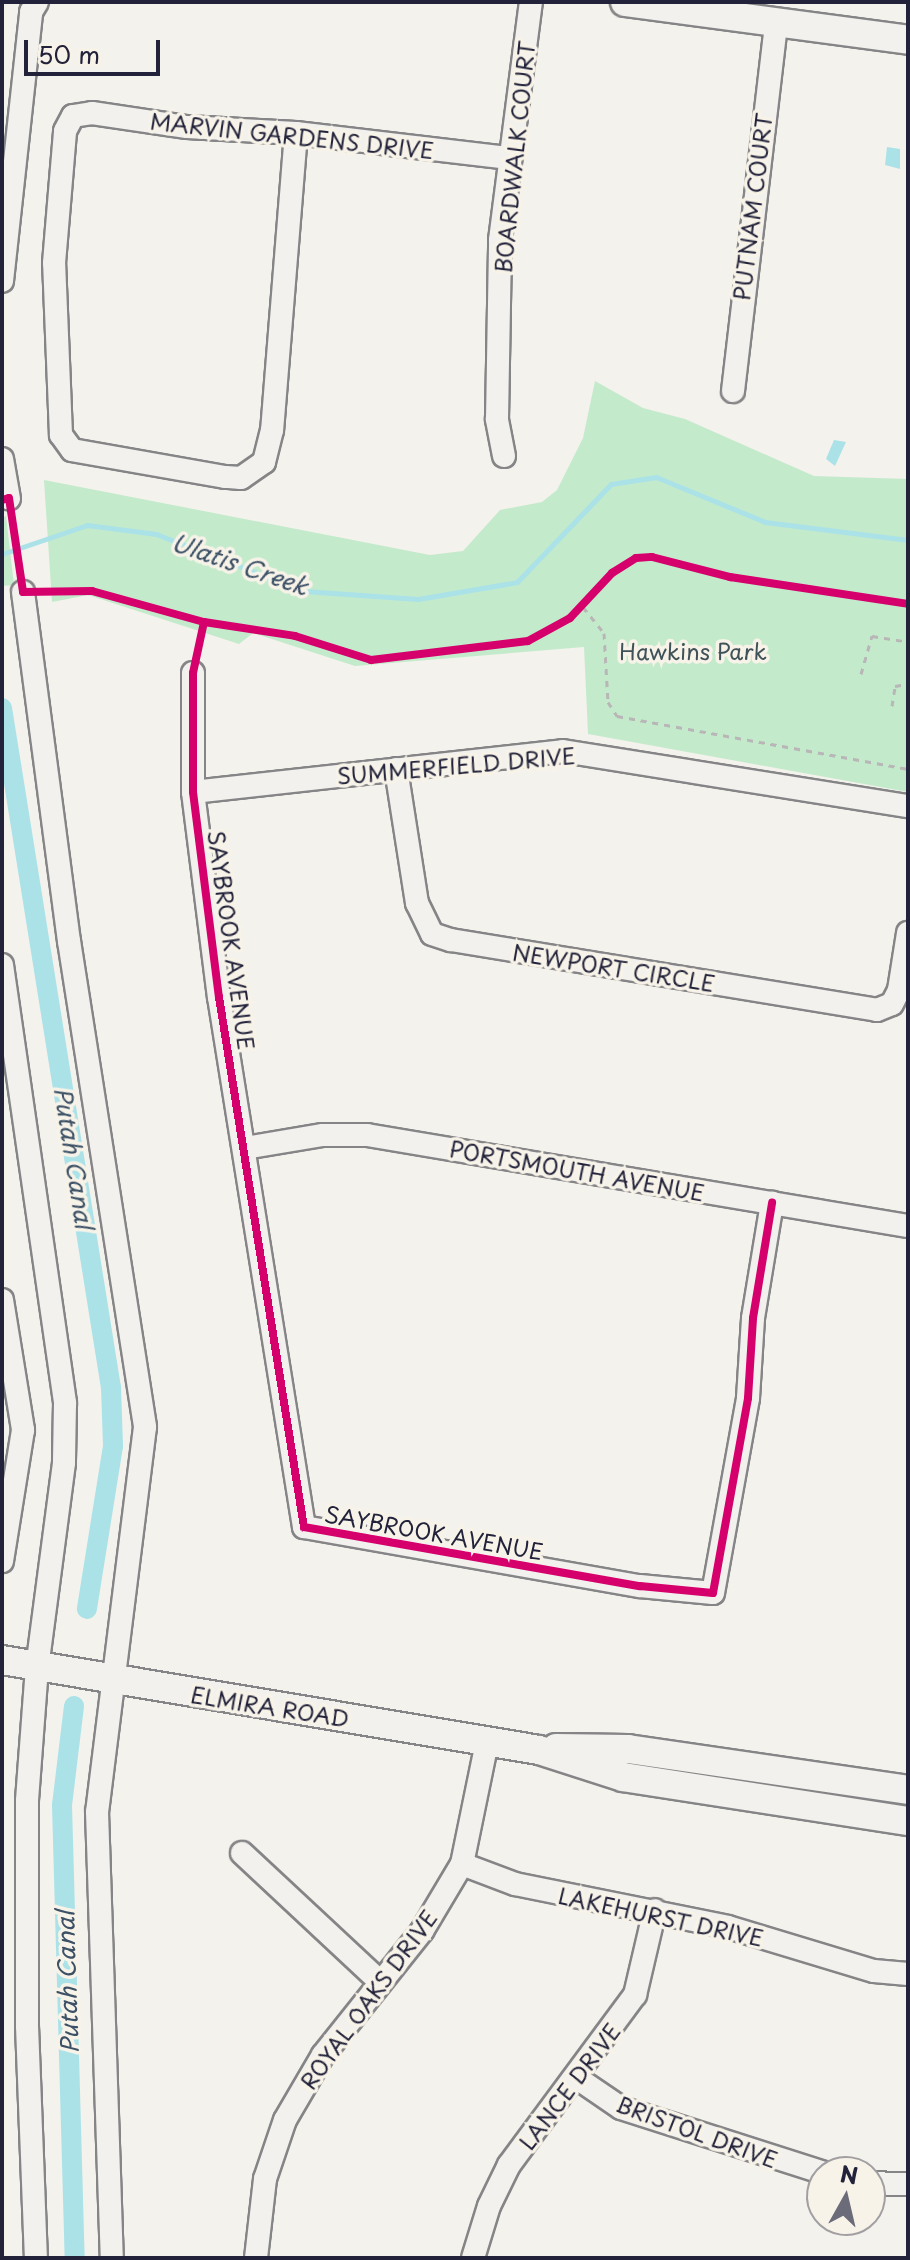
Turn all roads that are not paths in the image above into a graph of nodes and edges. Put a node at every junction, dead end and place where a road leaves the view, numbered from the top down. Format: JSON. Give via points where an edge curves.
{"nodes":[{"id":1,"x":37,"y":2,"type":"edge"},
{"id":2,"x":531,"y":2,"type":"edge"},
{"id":3,"x":625,"y":2,"type":"edge"},
{"id":4,"x":776,"y":23,"type":"junction"},
{"id":5,"x":908,"y":40,"type":"edge"},
{"id":6,"x":296,"y":133,"type":"junction"},
{"id":7,"x":510,"y":158,"type":"junction"},
{"id":8,"x":2,"y":281,"type":"edge"},
{"id":9,"x":733,"y":391,"type":"dead end"},
{"id":10,"x":504,"y":456,"type":"dead end"},
{"id":11,"x":2,"y":459,"type":"edge"},
{"id":12,"x":9,"y":498,"type":"dead end"},
{"id":13,"x":23,"y":592,"type":"dead end"},
{"id":14,"x":193,"y":673,"type":"dead end"},
{"id":15,"x":396,"y":769,"type":"junction"},
{"id":16,"x":193,"y":792,"type":"junction"},
{"id":17,"x":908,"y":806,"type":"edge"},
{"id":18,"x":908,"y":933,"type":"edge"},
{"id":19,"x":2,"y":965,"type":"edge"},
{"id":20,"x":245,"y":1148,"type":"junction"},
{"id":21,"x":772,"y":1203,"type":"junction"},
{"id":22,"x":908,"y":1226,"type":"edge"},
{"id":23,"x":2,"y":1300,"type":"edge"},
{"id":24,"x":2,"y":1561,"type":"edge"},
{"id":25,"x":2,"y":1660,"type":"edge"},
{"id":26,"x":37,"y":1667,"type":"junction"},
{"id":27,"x":112,"y":1679,"type":"junction"},
{"id":28,"x":487,"y":1742,"type":"junction"},
{"id":29,"x":539,"y":1750,"type":"junction"},
{"id":30,"x":908,"y":1790,"type":"edge"},
{"id":31,"x":908,"y":1821,"type":"edge"},
{"id":32,"x":242,"y":1853,"type":"dead end"},
{"id":33,"x":462,"y":1864,"type":"junction"},
{"id":34,"x":655,"y":1910,"type":"junction"},
{"id":35,"x":908,"y":1974,"type":"edge"},
{"id":36,"x":378,"y":1980,"type":"junction"},
{"id":37,"x":577,"y":2078,"type":"junction"},
{"id":38,"x":806,"y":2167,"type":"edge"},
{"id":39,"x":886,"y":2183,"type":"edge"},
{"id":40,"x":908,"y":2184,"type":"edge"},
{"id":41,"x":36,"y":2258,"type":"edge"},
{"id":42,"x":112,"y":2258,"type":"edge"},
{"id":43,"x":256,"y":2258,"type":"edge"},
{"id":44,"x":473,"y":2258,"type":"edge"}],
"edges":[{"from":1,"to":8,"type":"street","via":[[31,12]]},
{"from":2,"to":7,"type":"street","name":"BOARDWALK COURT"},
{"from":3,"to":4,"type":"main road"},
{"from":4,"to":5,"type":"main road"},
{"from":4,"to":9,"type":"street","name":"PUTNAM COURT"},
{"from":6,"to":6,"type":"street","name":"MARVIN GARDENS DRIVE","via":[[187,127],[92,113],[73,116],[65,131],[54,263],[65,445],[81,454],[225,477],[256,471],[269,448]]},
{"from":6,"to":7,"type":"street","name":"MARVIN GARDENS DRIVE"},
{"from":7,"to":10,"type":"street","name":"BOARDWALK COURT","via":[[500,240],[497,419]]},
{"from":11,"to":12,"type":"street"},
{"from":13,"to":27,"type":"street","via":[[69,941],[143,1393],[143,1468]]},
{"from":14,"to":16,"type":"street","name":"SAYBROOK AVENUE"},
{"from":15,"to":16,"type":"street","name":"SUMMERFIELD DRIVE"},
{"from":15,"to":17,"type":"street","name":"SUMMERFIELD DRIVE","via":[[529,753],[606,754]]},
{"from":15,"to":18,"type":"street","name":"NEWPORT CIRCLE","via":[[417,903],[432,934],[877,1010],[892,1004],[899,990]]},
{"from":16,"to":20,"type":"street","name":"SAYBROOK AVENUE"},
{"from":19,"to":26,"type":"street","via":[[65,1403],[55,1548]]},
{"from":20,"to":21,"type":"street","name":"PORTSMOUTH AVENUE","via":[[323,1135],[367,1135]]},
{"from":20,"to":21,"type":"street","name":"SAYBROOK AVENUE","via":[[304,1527],[671,1590],[713,1593],[748,1398],[753,1318]]},
{"from":21,"to":22,"type":"street","name":"PORTSMOUTH AVENUE"},
{"from":23,"to":24,"type":"street","via":[[23,1430]]},
{"from":25,"to":26,"type":"main road","name":"ELMIRA ROAD"},
{"from":26,"to":27,"type":"main road","name":"ELMIRA ROAD"},
{"from":26,"to":41,"type":"street","via":[[27,1801],[27,2026]]},
{"from":27,"to":28,"type":"main road","name":"ELMIRA ROAD"},
{"from":27,"to":42,"type":"street","via":[[97,1812]]},
{"from":28,"to":29,"type":"main road","name":"ELMIRA ROAD"},
{"from":28,"to":33,"type":"street","name":"ROYAL OAKS DRIVE"},
{"from":29,"to":30,"type":"main road","name":"ELMIRA ROAD","via":[[628,1749]]},
{"from":29,"to":31,"type":"main road","name":"ELMIRA ROAD","via":[[623,1777]]},
{"from":32,"to":36,"type":"street"},
{"from":33,"to":34,"type":"street","name":"LAKEHURST DRIVE","via":[[515,1884]]},
{"from":33,"to":36,"type":"street","name":"ROYAL OAKS DRIVE","via":[[422,1931]]},
{"from":34,"to":35,"type":"street","name":"LAKEHURST DRIVE","via":[[874,1971]]},
{"from":34,"to":37,"type":"street","name":"LANCE DRIVE","via":[[635,1995]]},
{"from":36,"to":43,"type":"street","name":"ROYAL OAKS DRIVE","via":[[323,2055],[285,2120],[265,2179]]},
{"from":37,"to":38,"type":"street","name":"BRISTOL DRIVE","via":[[621,2108]]},
{"from":37,"to":44,"type":"street","name":"LANCE DRIVE","via":[[509,2165]]},
{"from":39,"to":40,"type":"street"}]}
